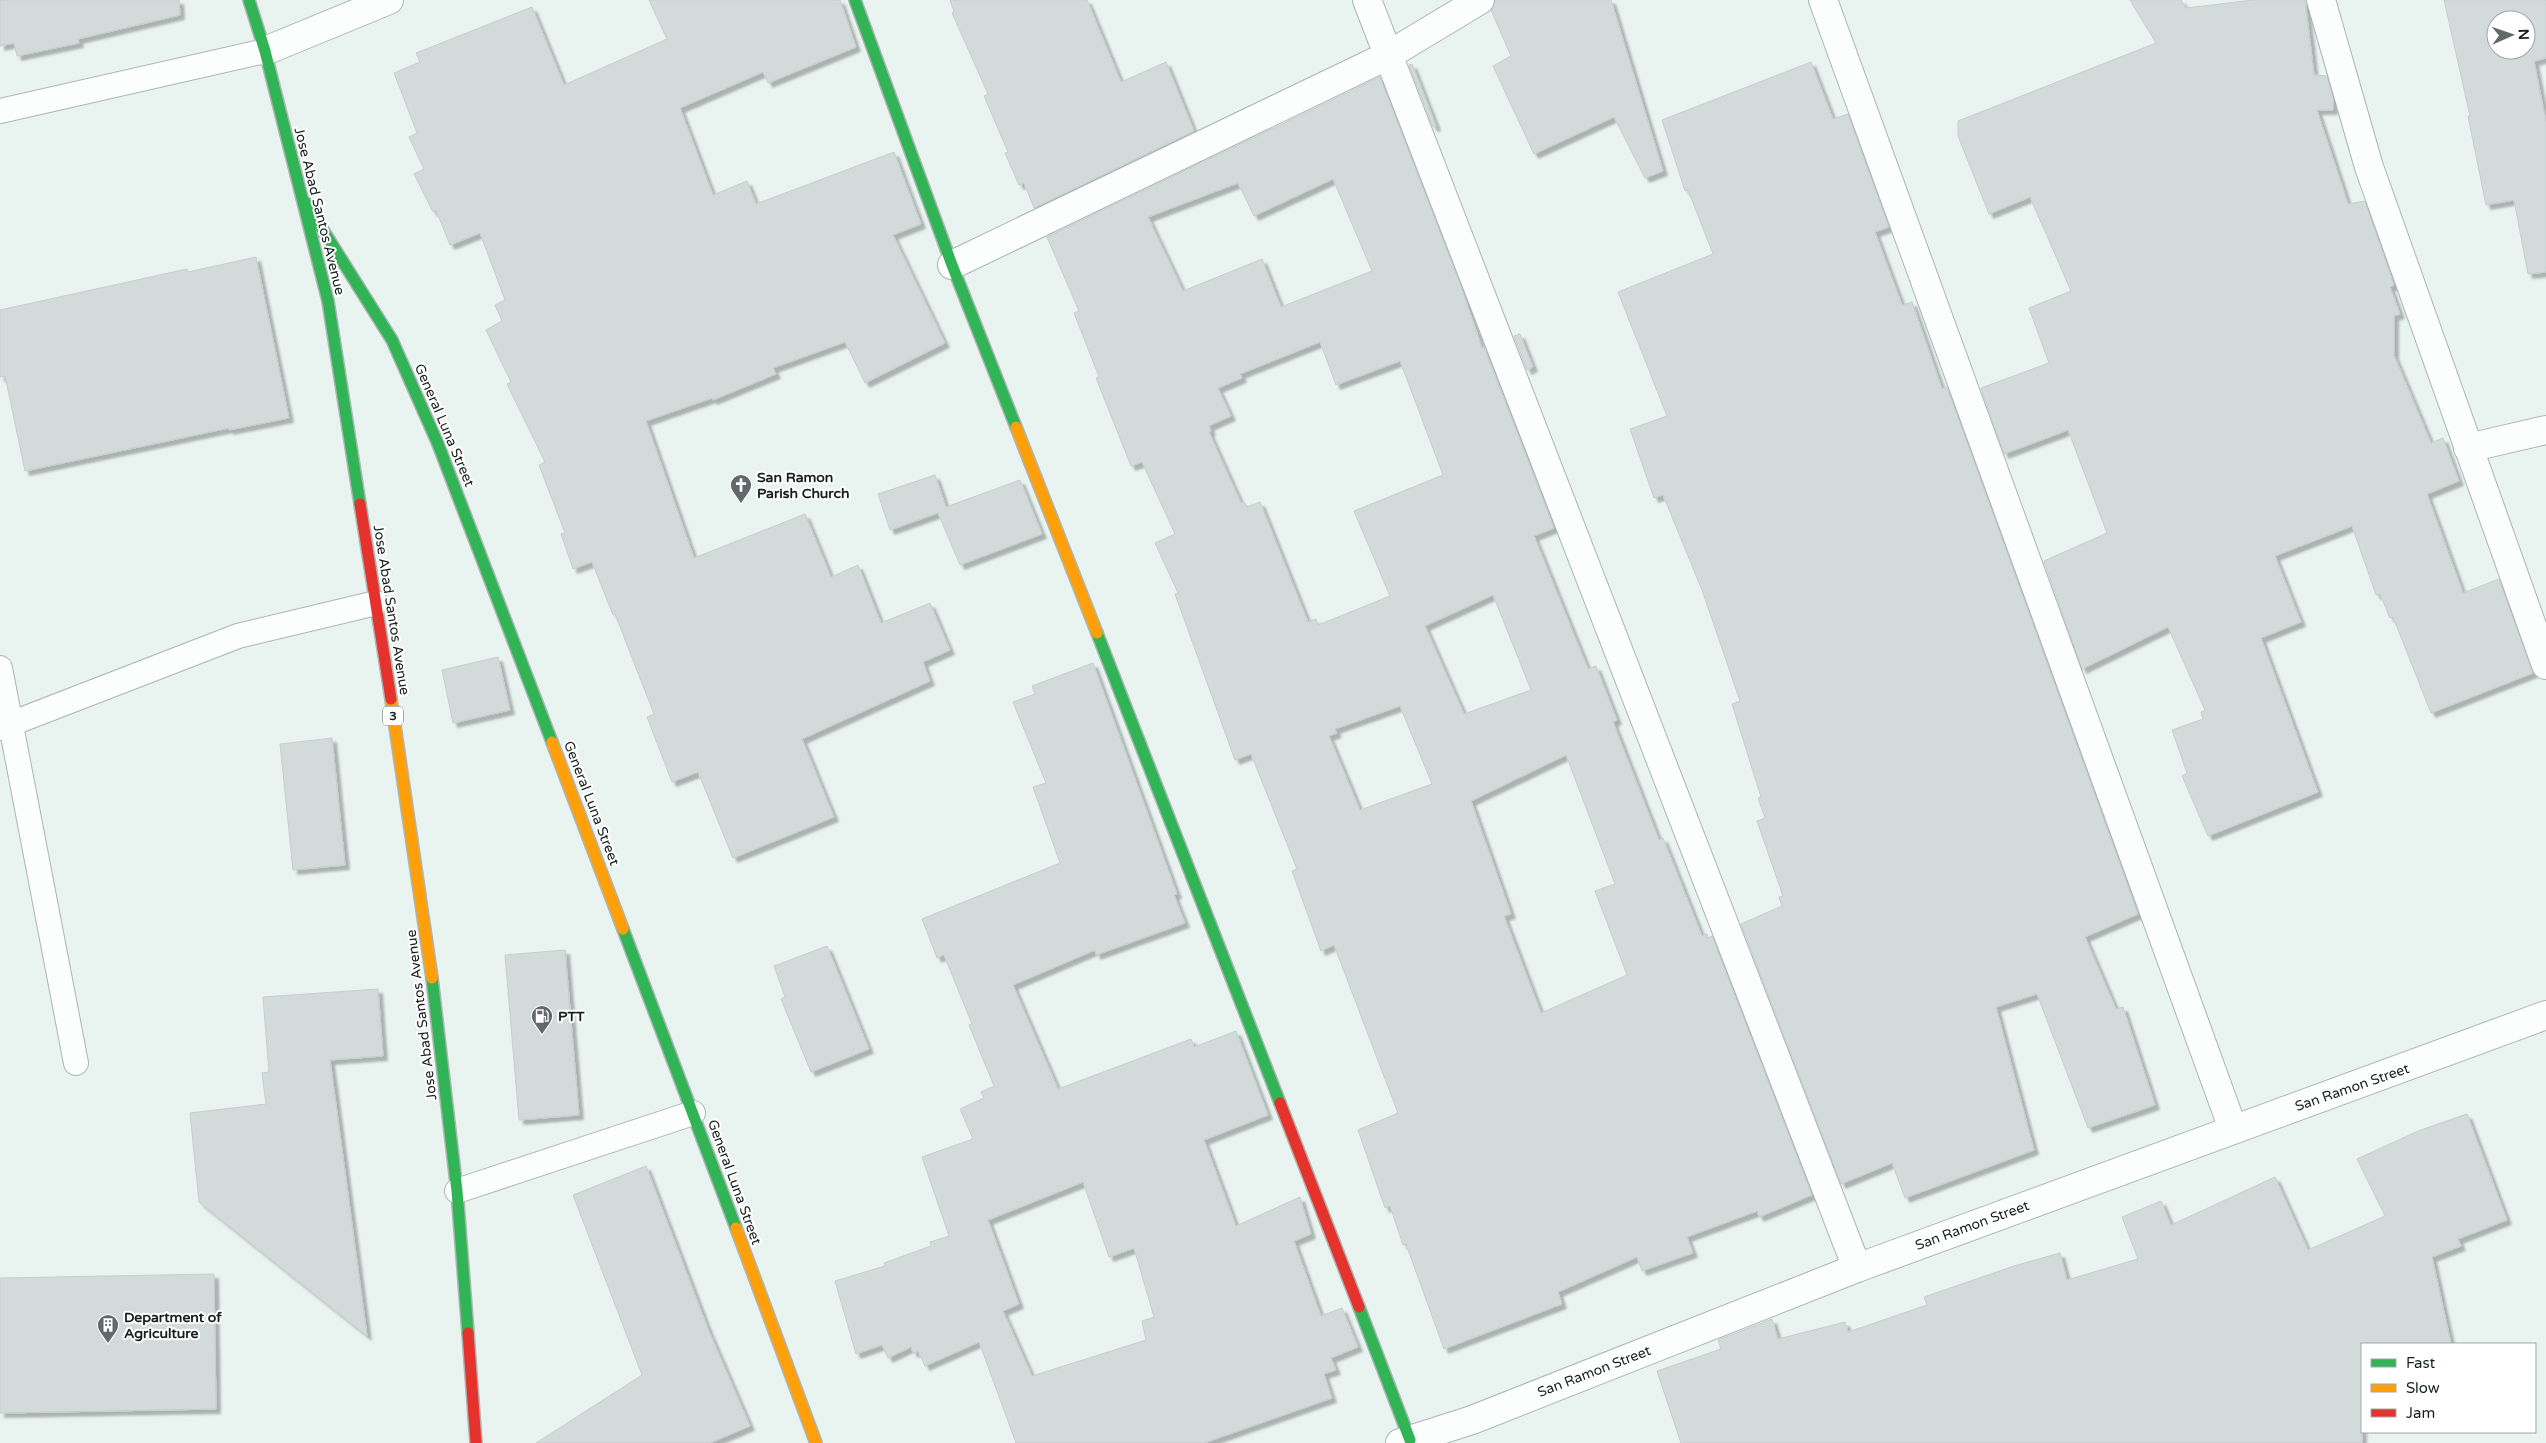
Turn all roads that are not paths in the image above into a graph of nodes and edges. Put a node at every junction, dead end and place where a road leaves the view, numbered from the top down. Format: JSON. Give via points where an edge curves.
{"nodes":[{"id":1,"x":249,"y":0,"type":"edge"},
{"id":2,"x":389,"y":0,"type":"edge"},
{"id":3,"x":855,"y":0,"type":"edge"},
{"id":4,"x":1367,"y":0,"type":"edge"},
{"id":5,"x":1480,"y":0,"type":"edge"},
{"id":6,"x":1823,"y":0,"type":"edge"},
{"id":7,"x":2321,"y":0,"type":"edge"},
{"id":8,"x":265,"y":51,"type":"junction"},
{"id":9,"x":1387,"y":56,"type":"junction"},
{"id":10,"x":0,"y":112,"type":"edge"},
{"id":11,"x":299,"y":193,"type":"junction"},
{"id":12,"x":952,"y":265,"type":"junction"},
{"id":13,"x":2546,"y":430,"type":"edge"},
{"id":14,"x":2468,"y":448,"type":"junction"},
{"id":15,"x":376,"y":603,"type":"junction"},
{"id":16,"x":2546,"y":665,"type":"edge"},
{"id":17,"x":0,"y":668,"type":"edge"},
{"id":18,"x":6,"y":725,"type":"edge"},
{"id":19,"x":2546,"y":1015,"type":"edge"},
{"id":20,"x":76,"y":1063,"type":"dead end"},
{"id":21,"x":693,"y":1113,"type":"junction"},
{"id":22,"x":2233,"y":1129,"type":"junction"},
{"id":23,"x":457,"y":1191,"type":"junction"},
{"id":24,"x":1857,"y":1268,"type":"junction"},
{"id":25,"x":1405,"y":1441,"type":"edge"},
{"id":26,"x":476,"y":1443,"type":"edge"},
{"id":27,"x":816,"y":1443,"type":"edge"}],
"edges":[{"from":1,"to":8,"type":"main road","name":"Jose Abad Santos Avenue","number":"3"},
{"from":2,"to":8,"type":"street"},
{"from":3,"to":12,"type":"main road"},
{"from":4,"to":9,"type":"street"},
{"from":5,"to":9,"type":"street"},
{"from":6,"to":22,"type":"street"},
{"from":7,"to":14,"type":"street","via":[[2369,167]]},
{"from":8,"to":10,"type":"lane"},
{"from":8,"to":11,"type":"main road","name":"Jose Abad Santos Avenue","number":"3"},
{"from":9,"to":12,"type":"street"},
{"from":9,"to":24,"type":"street"},
{"from":11,"to":15,"type":"main road","name":"Jose Abad Santos Avenue","number":"3","via":[[328,301]]},
{"from":11,"to":21,"type":"main road","name":"General Luna Street","via":[[392,340],[438,444]]},
{"from":12,"to":25,"type":"main road","via":[[1176,832]]},
{"from":13,"to":14,"type":"street"},
{"from":14,"to":16,"type":"street"},
{"from":15,"to":18,"type":"lane","via":[[238,636]]},
{"from":15,"to":23,"type":"main road","name":"Jose Abad Santos Avenue","number":"3","via":[[428,940]]},
{"from":17,"to":18,"type":"lane"},
{"from":18,"to":20,"type":"lane"},
{"from":19,"to":22,"type":"street","name":"San Ramon Street"},
{"from":21,"to":23,"type":"lane"},
{"from":21,"to":27,"type":"main road","name":"General Luna Street"},
{"from":22,"to":24,"type":"street","name":"San Ramon Street"},
{"from":23,"to":26,"type":"main road","name":"Jose Abad Santos Avenue","number":"3"},
{"from":24,"to":25,"type":"street","name":"San Ramon Street","via":[[1472,1420]]}]}
